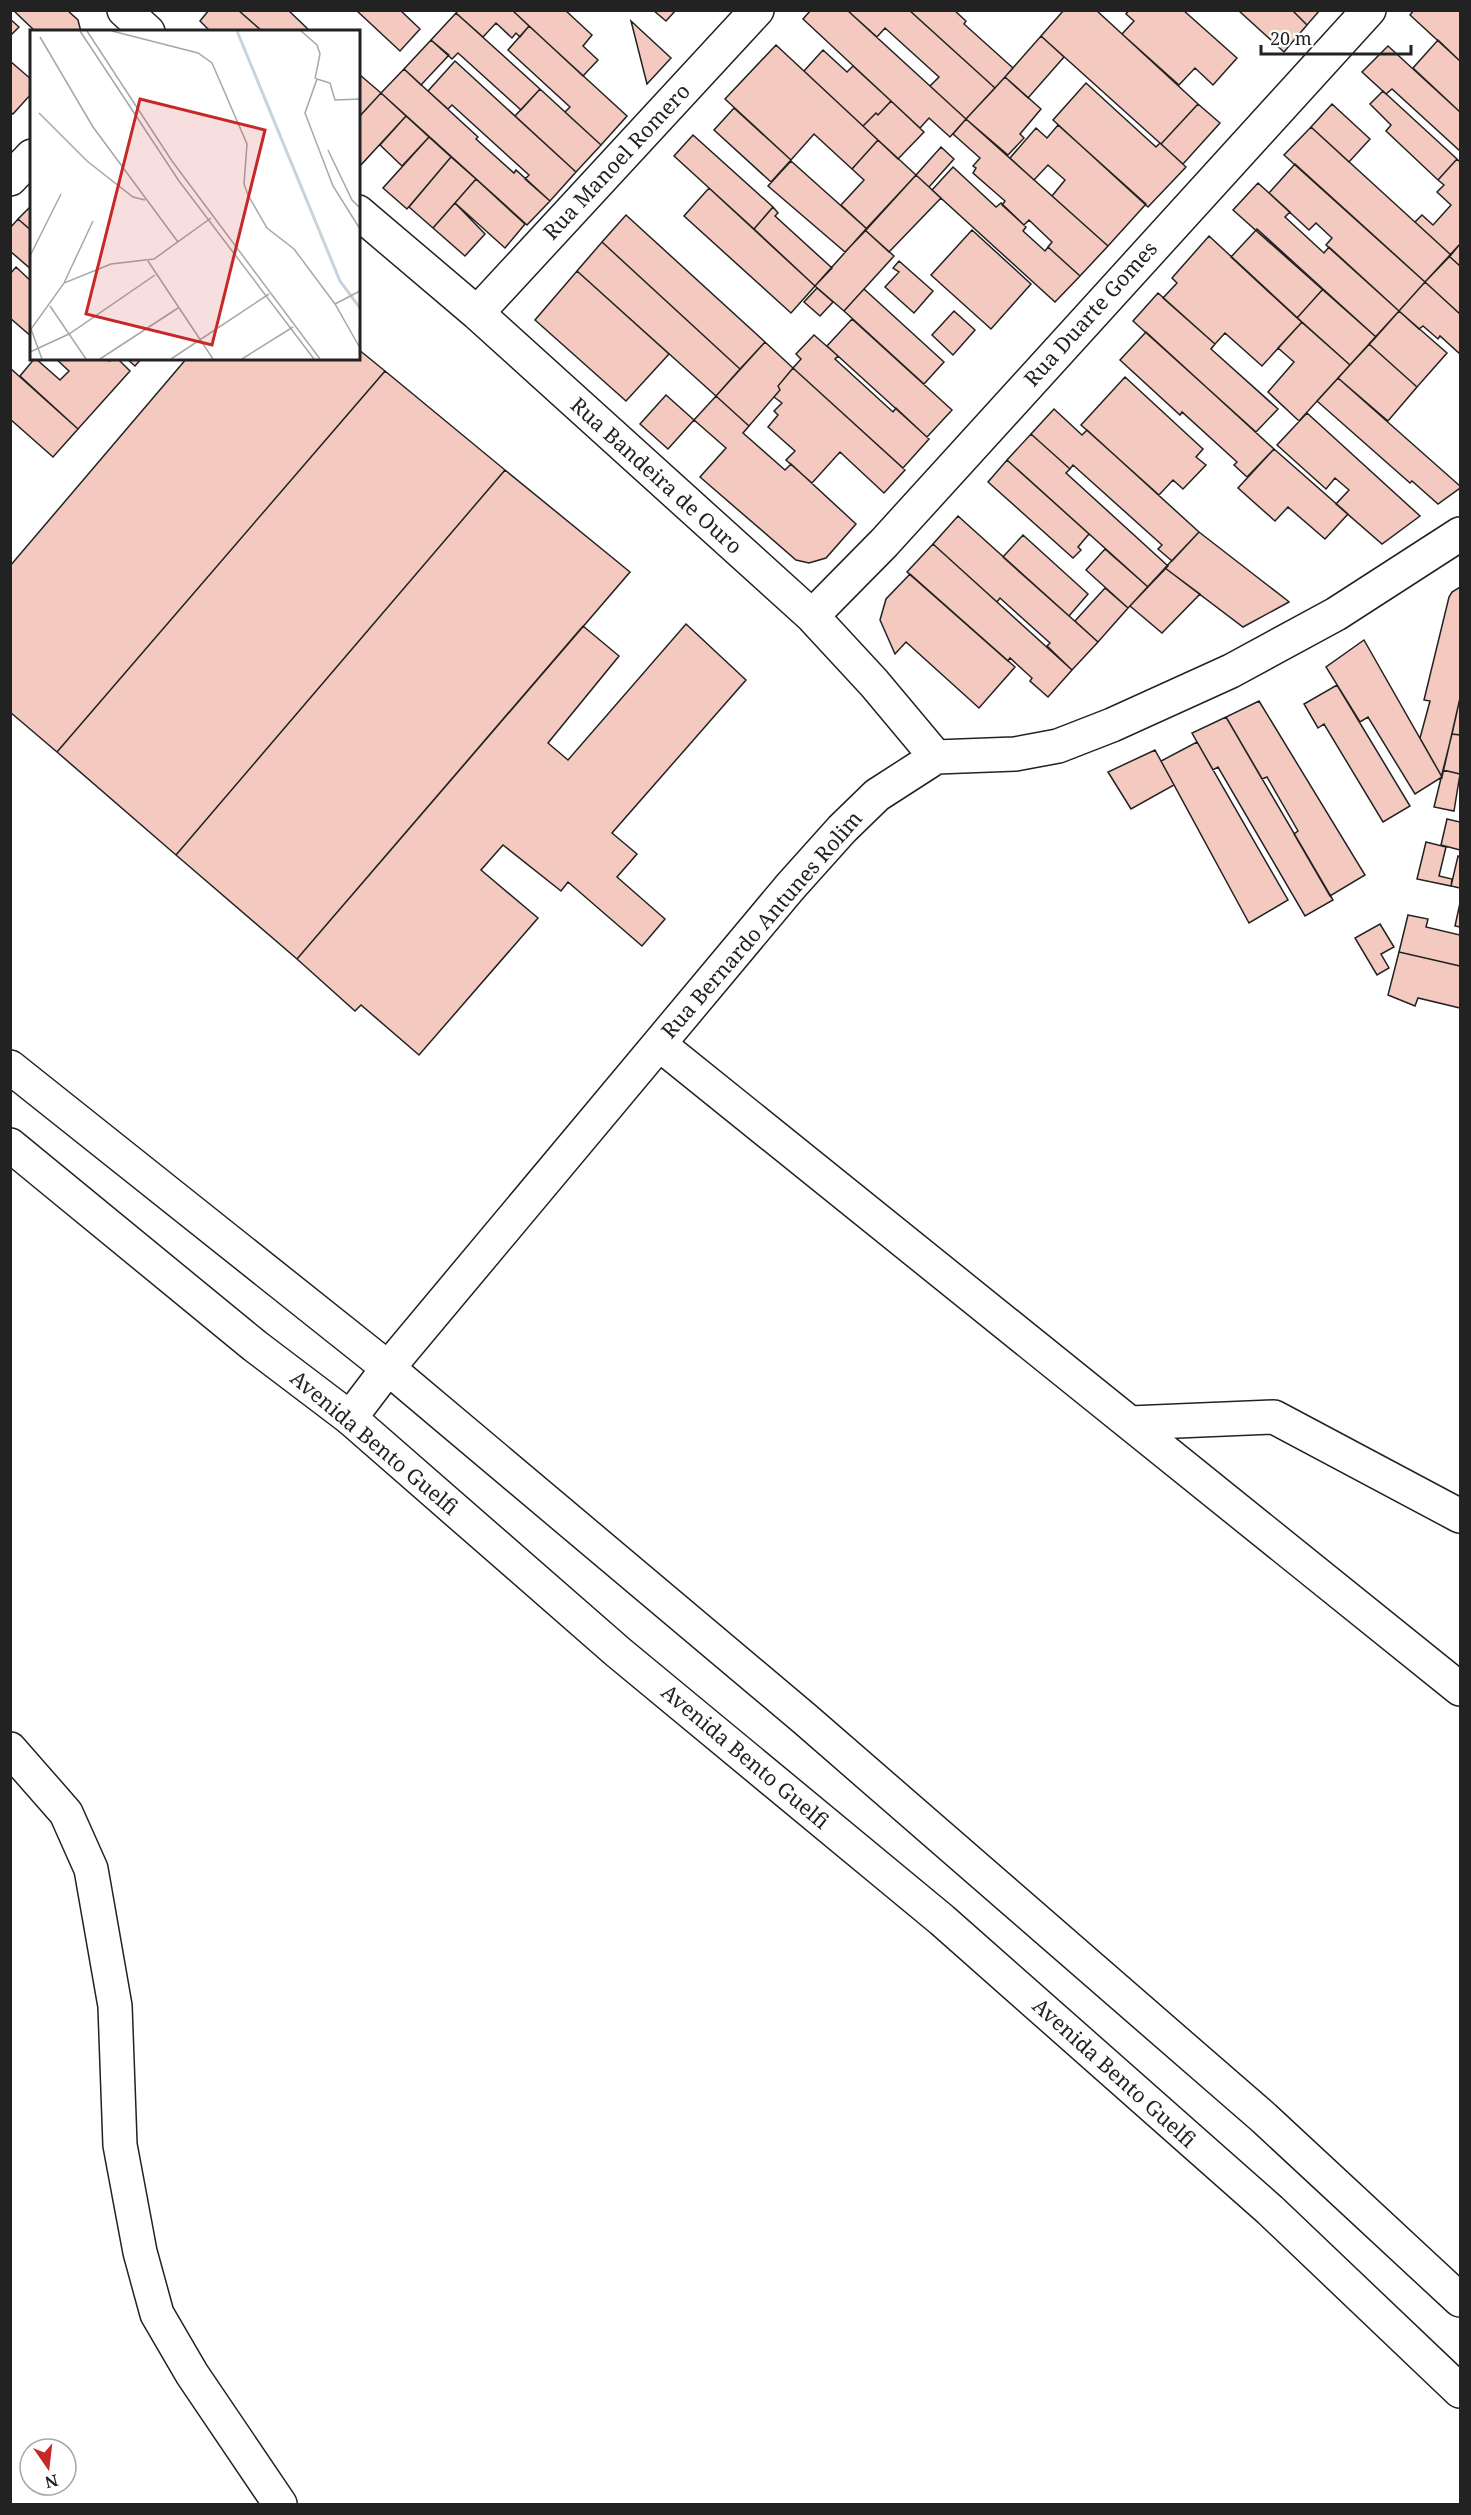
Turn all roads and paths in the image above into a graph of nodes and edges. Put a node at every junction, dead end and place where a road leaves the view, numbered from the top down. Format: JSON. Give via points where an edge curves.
{"nodes":[{"id":1,"x":757,"y":10,"type":"edge"},
{"id":2,"x":1369,"y":10,"type":"edge"},
{"id":3,"x":30,"y":158,"type":"edge"},
{"id":4,"x":10,"y":179,"type":"edge"},
{"id":5,"x":360,"y":214,"type":"edge"},
{"id":6,"x":477,"y":314,"type":"junction"},
{"id":7,"x":1461,"y":534,"type":"edge"},
{"id":8,"x":812,"y":616,"type":"junction"},
{"id":9,"x":936,"y":757,"type":"junction"},
{"id":10,"x":659,"y":1044,"type":"junction"},
{"id":11,"x":10,"y":1067,"type":"edge"},
{"id":12,"x":10,"y":1146,"type":"edge"},
{"id":13,"x":388,"y":1368,"type":"junction"},
{"id":14,"x":350,"y":1418,"type":"junction"},
{"id":15,"x":1130,"y":1423,"type":"junction"},
{"id":16,"x":1461,"y":1516,"type":"edge"},
{"id":17,"x":1461,"y":1689,"type":"edge"},
{"id":18,"x":10,"y":1749,"type":"edge"},
{"id":19,"x":1461,"y":2300,"type":"edge"},
{"id":20,"x":1461,"y":2391,"type":"edge"},
{"id":21,"x":280,"y":2505,"type":"edge"}],
"edges":[{"from":1,"to":6,"type":"street","name":"Rua Manoel Romero"},
{"from":2,"to":8,"type":"street","name":"Rua Duarte Gomes","via":[[884,543]]},
{"from":3,"to":4,"type":"street"},
{"from":5,"to":6,"type":"street","name":"Rua Bandeira de Ouro"},
{"from":6,"to":8,"type":"street","name":"Rua Bandeira de Ouro"},
{"from":7,"to":9,"type":"street","via":[[1336,614],[1231,671],[1112,725],[1058,746],[1015,754]]},
{"from":8,"to":9,"type":"street","name":"Rua Bandeira de Ouro"},
{"from":9,"to":10,"type":"street","name":"Rua Bernardo Antunes Rolim","via":[[877,795],[842,828]]},
{"from":10,"to":13,"type":"street","name":"Rua Bernardo Antunes Rolim"},
{"from":10,"to":15,"type":"street"},
{"from":11,"to":13,"type":"street"},
{"from":12,"to":14,"type":"street","name":"Avenida Bento Guelfi","via":[[255,1346]]},
{"from":13,"to":14,"type":"street","name":"Rua Bernardo Antunes Rolim"},
{"from":13,"to":19,"type":"street","via":[[934,1829],[1264,2118]]},
{"from":14,"to":20,"type":"street","name":"Avenida Bento Guelfi","via":[[618,1652],[942,1920],[1270,2210]]},
{"from":15,"to":16,"type":"street","via":[[1274,1417]]},
{"from":15,"to":17,"type":"street"},
{"from":18,"to":21,"type":"street","via":[[66,1813],[91,1869],[115,2006],[120,2145],[157,2314],[198,2384]]}]}
